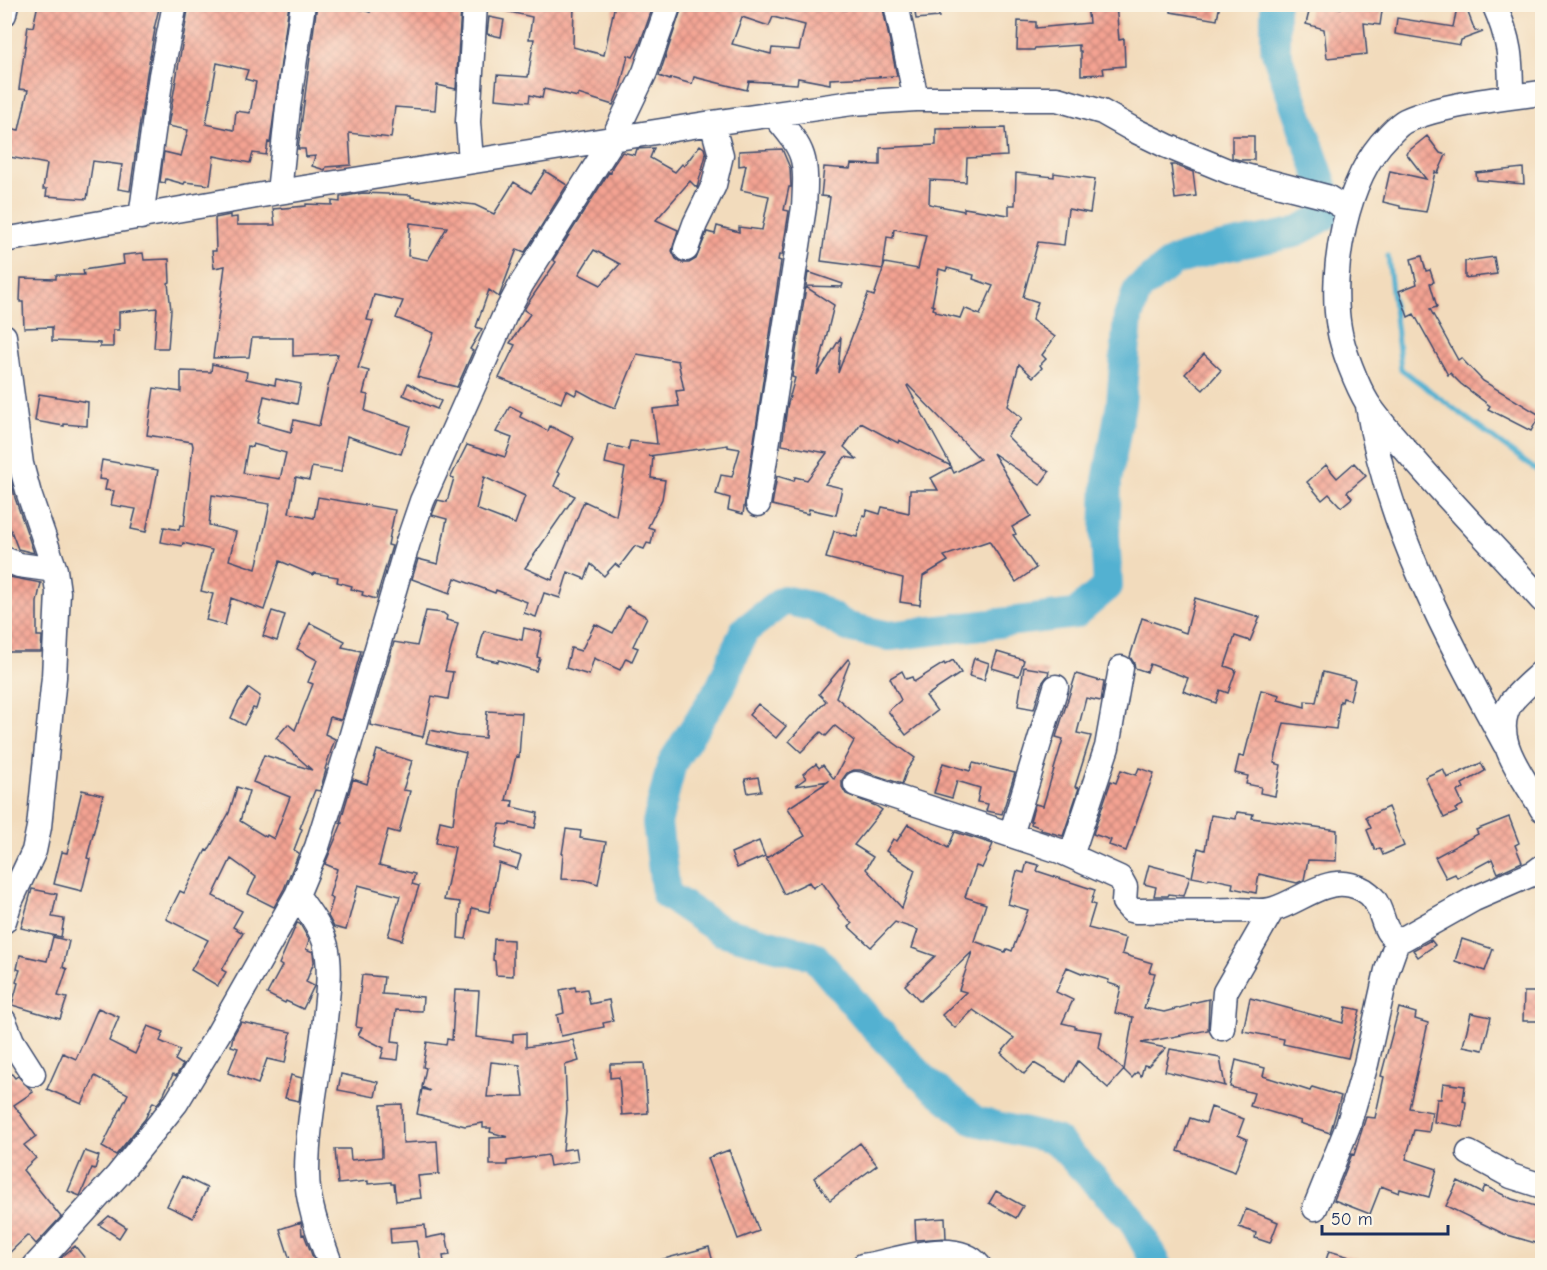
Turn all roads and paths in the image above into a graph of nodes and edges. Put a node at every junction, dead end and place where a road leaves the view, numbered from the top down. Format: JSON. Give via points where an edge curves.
{"nodes":[{"id":1,"x":6,"y":4,"type":"edge"},
{"id":2,"x":175,"y":4,"type":"edge"},
{"id":3,"x":303,"y":4,"type":"edge"},
{"id":4,"x":475,"y":4,"type":"edge"},
{"id":5,"x":669,"y":4,"type":"edge"},
{"id":6,"x":896,"y":4,"type":"edge"},
{"id":7,"x":1494,"y":4,"type":"edge"},
{"id":8,"x":4,"y":14,"type":"edge"},
{"id":9,"x":1542,"y":93,"type":"edge"},
{"id":10,"x":1511,"y":97,"type":"junction"},
{"id":11,"x":916,"y":99,"type":"junction"},
{"id":12,"x":773,"y":114,"type":"junction"},
{"id":13,"x":712,"y":123,"type":"junction"},
{"id":14,"x":612,"y":139,"type":"junction"},
{"id":15,"x":471,"y":161,"type":"junction"},
{"id":16,"x":279,"y":192,"type":"junction"},
{"id":17,"x":1348,"y":210,"type":"junction"},
{"id":18,"x":141,"y":217,"type":"junction"},
{"id":19,"x":4,"y":240,"type":"edge"},
{"id":20,"x":686,"y":249,"type":"dead end"},
{"id":21,"x":4,"y":336,"type":"edge"},
{"id":22,"x":1368,"y":403,"type":"junction"},
{"id":23,"x":758,"y":504,"type":"dead end"},
{"id":24,"x":4,"y":559,"type":"edge"},
{"id":25,"x":55,"y":570,"type":"junction"},
{"id":26,"x":1542,"y":600,"type":"edge"},
{"id":27,"x":1121,"y":668,"type":"dead end"},
{"id":28,"x":1542,"y":672,"type":"edge"},
{"id":29,"x":1056,"y":687,"type":"dead end"},
{"id":30,"x":1505,"y":744,"type":"junction"},
{"id":31,"x":855,"y":784,"type":"dead end"},
{"id":32,"x":1542,"y":809,"type":"edge"},
{"id":33,"x":1011,"y":835,"type":"junction"},
{"id":34,"x":1071,"y":856,"type":"junction"},
{"id":35,"x":1542,"y":867,"type":"edge"},
{"id":36,"x":297,"y":895,"type":"junction"},
{"id":37,"x":1272,"y":910,"type":"junction"},
{"id":38,"x":4,"y":921,"type":"edge"},
{"id":39,"x":1398,"y":939,"type":"junction"},
{"id":40,"x":4,"y":1021,"type":"edge"},
{"id":41,"x":1222,"y":1028,"type":"dead end"},
{"id":42,"x":33,"y":1074,"type":"dead end"},
{"id":43,"x":1469,"y":1153,"type":"dead end"},
{"id":44,"x":1542,"y":1186,"type":"edge"},
{"id":45,"x":1315,"y":1208,"type":"dead end"},
{"id":46,"x":35,"y":1266,"type":"edge"},
{"id":47,"x":331,"y":1266,"type":"edge"},
{"id":48,"x":863,"y":1266,"type":"edge"},
{"id":49,"x":980,"y":1266,"type":"edge"}],
"edges":[{"from":1,"to":8,"type":"street"},
{"from":2,"to":18,"type":"street"},
{"from":3,"to":16,"type":"street"},
{"from":4,"to":15,"type":"street","via":[[468,122]]},
{"from":5,"to":14,"type":"street","via":[[645,72]]},
{"from":6,"to":11,"type":"street"},
{"from":7,"to":10,"type":"street","via":[[1508,37]]},
{"from":9,"to":10,"type":"street"},
{"from":10,"to":17,"type":"street","via":[[1403,122],[1379,145],[1363,171]]},
{"from":11,"to":12,"type":"street"},
{"from":11,"to":17,"type":"street","via":[[1057,99],[1102,112],[1230,172],[1327,197]]},
{"from":12,"to":13,"type":"street"},
{"from":12,"to":23,"type":"street","via":[[802,152],[806,171],[804,207]]},
{"from":13,"to":14,"type":"street"},
{"from":13,"to":20,"type":"street","via":[[721,155],[714,185]]},
{"from":14,"to":15,"type":"street"},
{"from":14,"to":36,"type":"street","via":[[504,317],[422,501],[342,769]]},
{"from":15,"to":16,"type":"street"},
{"from":16,"to":18,"type":"street"},
{"from":17,"to":22,"type":"street","via":[[1339,261],[1339,328]]},
{"from":18,"to":19,"type":"street"},
{"from":21,"to":25,"type":"street","via":[[21,464]]},
{"from":22,"to":26,"type":"street","via":[[1458,510]]},
{"from":22,"to":30,"type":"street","via":[[1374,441],[1424,587]]},
{"from":24,"to":25,"type":"street"},
{"from":25,"to":38,"type":"street","via":[[55,654],[39,827],[34,851]]},
{"from":27,"to":34,"type":"street","via":[[1107,747]]},
{"from":28,"to":30,"type":"street","via":[[1505,714]]},
{"from":29,"to":33,"type":"street"},
{"from":30,"to":32,"type":"street"},
{"from":31,"to":33,"type":"street"},
{"from":33,"to":34,"type":"street"},
{"from":34,"to":37,"type":"street","via":[[1120,878],[1125,887],[1124,902],[1131,910]]},
{"from":35,"to":39,"type":"street","via":[[1408,938]]},
{"from":36,"to":46,"type":"street","via":[[176,1103]]},
{"from":36,"to":47,"type":"street","via":[[318,925],[328,965],[307,1175],[311,1209]]},
{"from":37,"to":39,"type":"street","via":[[1324,887],[1349,884],[1371,895],[1379,904],[1386,930]]},
{"from":37,"to":41,"type":"street","via":[[1225,992]]},
{"from":39,"to":45,"type":"street","via":[[1348,1126]]},
{"from":40,"to":42,"type":"street"},
{"from":43,"to":44,"type":"street","via":[[1511,1176]]},
{"from":48,"to":49,"type":"street","via":[[927,1253],[954,1252]]}]}
